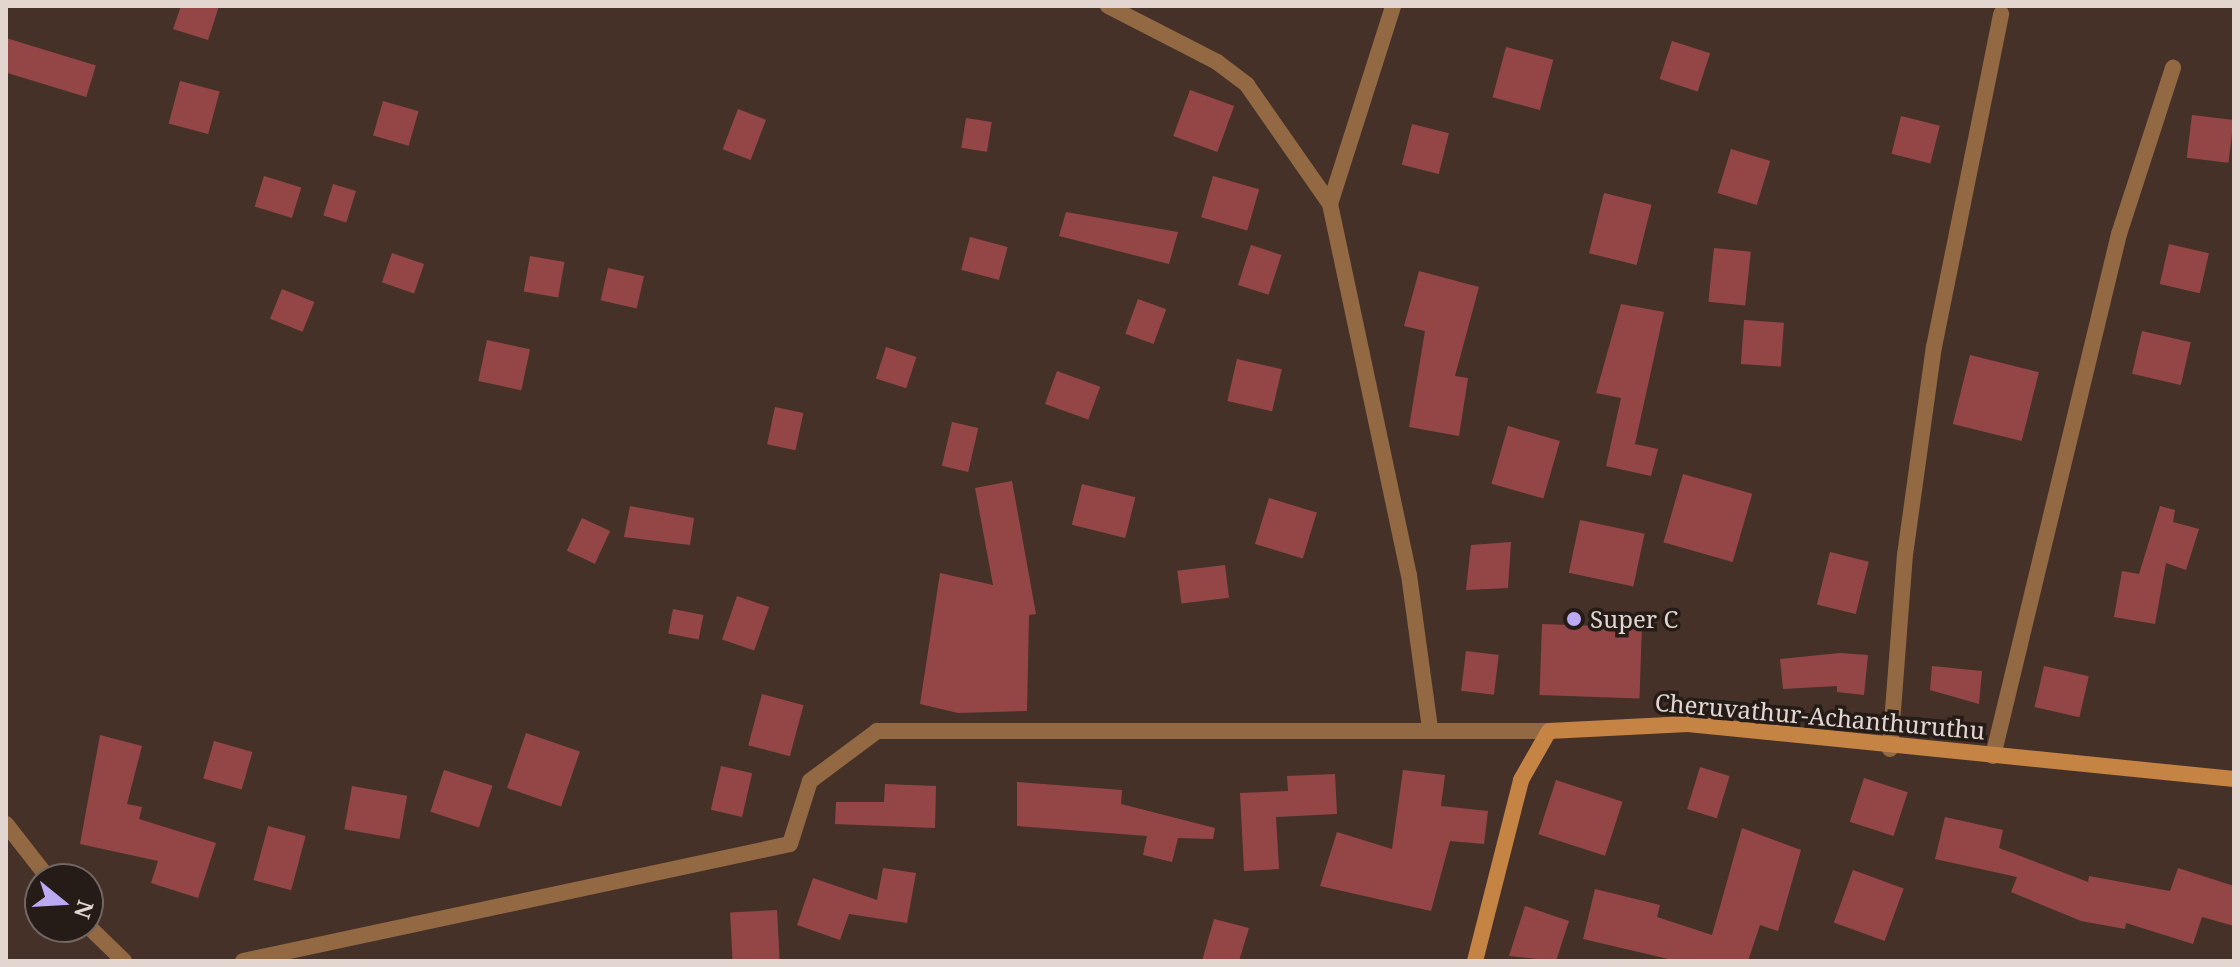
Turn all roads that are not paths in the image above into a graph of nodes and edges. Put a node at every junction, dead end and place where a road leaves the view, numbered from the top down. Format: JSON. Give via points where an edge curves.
{"nodes":[{"id":1,"x":1108,"y":6,"type":"edge"},
{"id":2,"x":1393,"y":6,"type":"edge"},
{"id":3,"x":2001,"y":14,"type":"dead end"},
{"id":4,"x":2173,"y":68,"type":"dead end"},
{"id":5,"x":1330,"y":204,"type":"junction"},
{"id":6,"x":1430,"y":729,"type":"junction"},
{"id":7,"x":1549,"y":731,"type":"junction"},
{"id":8,"x":1890,"y":749,"type":"junction"},
{"id":9,"x":1993,"y":756,"type":"junction"},
{"id":10,"x":2234,"y":779,"type":"edge"},
{"id":11,"x":6,"y":824,"type":"edge"},
{"id":12,"x":36,"y":863,"type":"edge"},
{"id":13,"x":104,"y":942,"type":"edge"},
{"id":14,"x":124,"y":961,"type":"edge"},
{"id":15,"x":243,"y":961,"type":"edge"},
{"id":16,"x":1475,"y":961,"type":"edge"}],
"edges":[{"from":1,"to":5,"type":"street","via":[[1217,62],[1247,85]]},
{"from":2,"to":5,"type":"street"},
{"from":3,"to":8,"type":"street","via":[[1934,347],[1905,555]]},
{"from":4,"to":9,"type":"street","via":[[2119,234]]},
{"from":5,"to":6,"type":"street","via":[[1409,575]]},
{"from":6,"to":7,"type":"street"},
{"from":6,"to":15,"type":"street","via":[[877,731],[810,781],[790,844]]},
{"from":7,"to":8,"type":"main road","name":"Cheruvathur-Achanthuruthu","via":[[1688,724]]},
{"from":7,"to":16,"type":"main road","via":[[1521,780]]},
{"from":8,"to":9,"type":"main road","name":"Cheruvathur-Achanthuruthu"},
{"from":9,"to":10,"type":"main road","name":"Cheruvathur-Achanthuruthu"},
{"from":11,"to":12,"type":"street"},
{"from":13,"to":14,"type":"street"}]}
